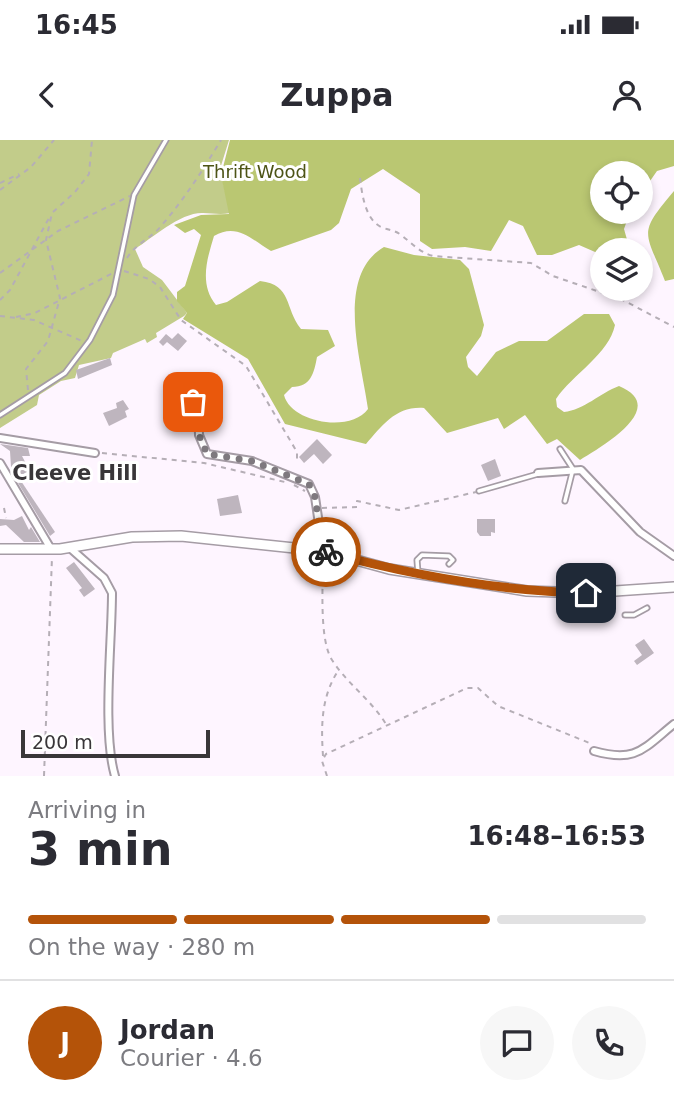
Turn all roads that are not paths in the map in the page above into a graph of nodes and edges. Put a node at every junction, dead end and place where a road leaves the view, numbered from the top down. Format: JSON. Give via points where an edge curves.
{"nodes":[{"id":1,"x":166,"y":140,"type":"edge"},
{"id":2,"x":218,"y":386,"type":"dead end"},
{"id":3,"x":177,"y":399,"type":"dead end"},
{"id":4,"x":198,"y":407,"type":"junction"},
{"id":5,"x":0,"y":415,"type":"edge"},
{"id":6,"x":0,"y":438,"type":"edge"},
{"id":7,"x":560,"y":449,"type":"dead end"},
{"id":8,"x":95,"y":453,"type":"road end"},
{"id":9,"x":0,"y":463,"type":"edge"},
{"id":10,"x":573,"y":470,"type":"junction"},
{"id":11,"x":538,"y":473,"type":"joint"},
{"id":12,"x":479,"y":491,"type":"road end"},
{"id":13,"x":565,"y":500,"type":"dead end"},
{"id":14,"x":70,"y":548,"type":"junction"},
{"id":15,"x":0,"y":549,"type":"edge"},
{"id":16,"x":51,"y":550,"type":"junction"},
{"id":17,"x":323,"y":551,"type":"junction"},
{"id":18,"x":674,"y":556,"type":"edge"},
{"id":19,"x":449,"y":564,"type":"dead end"},
{"id":20,"x":418,"y":575,"type":"junction"},
{"id":21,"x":674,"y":587,"type":"edge"},
{"id":22,"x":647,"y":608,"type":"dead end"},
{"id":23,"x":625,"y":615,"type":"dead end"},
{"id":24,"x":674,"y":724,"type":"edge"},
{"id":25,"x":596,"y":749,"type":"road end"},
{"id":26,"x":115,"y":776,"type":"edge"}],
"edges":[{"from":1,"to":5,"type":"lane","via":[[134,195],[113,295],[88,344],[65,373]]},
{"from":2,"to":4,"type":"lane"},
{"from":3,"to":4,"type":"street"},
{"from":4,"to":17,"type":"street","via":[[199,435],[207,454],[252,461],[309,484]]},
{"from":6,"to":8,"type":"street"},
{"from":7,"to":10,"type":"lane"},
{"from":9,"to":16,"type":"street"},
{"from":10,"to":11,"type":"street"},
{"from":10,"to":13,"type":"lane"},
{"from":10,"to":18,"type":"street","via":[[591,477],[640,533]]},
{"from":11,"to":12,"type":"lane"},
{"from":14,"to":16,"type":"main road"},
{"from":14,"to":17,"type":"main road","via":[[158,536]]},
{"from":14,"to":26,"type":"street","via":[[104,578],[112,593],[110,700]]},
{"from":15,"to":16,"type":"main road"},
{"from":17,"to":20,"type":"main road"},
{"from":19,"to":20,"type":"lane","via":[[453,560],[449,556],[422,555],[417,560]]},
{"from":20,"to":21,"type":"main road","via":[[547,592]]},
{"from":22,"to":23,"type":"lane"},
{"from":24,"to":25,"type":"street","via":[[632,756],[618,757]]}]}
